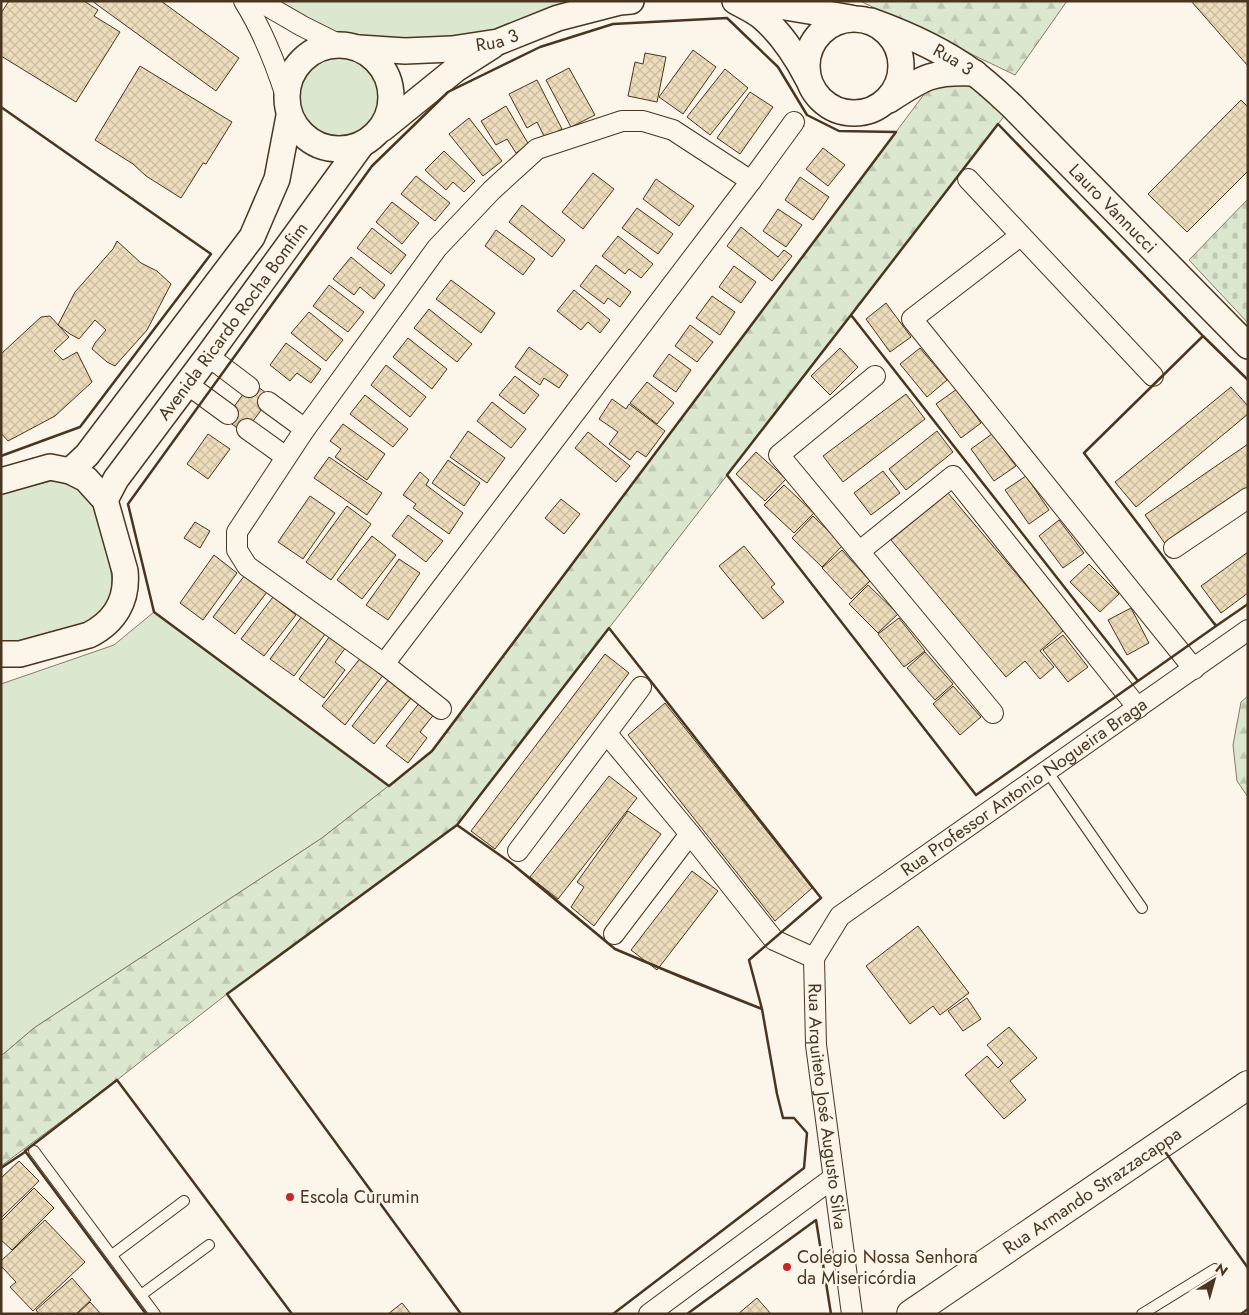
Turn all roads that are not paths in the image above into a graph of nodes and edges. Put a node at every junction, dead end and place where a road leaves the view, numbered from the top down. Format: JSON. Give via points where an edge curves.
{"nodes":[{"id":1,"x":244,"y":1,"type":"edge"},
{"id":2,"x":259,"y":1,"type":"edge"},
{"id":3,"x":631,"y":1,"type":"edge"},
{"id":4,"x":735,"y":1,"type":"edge"},
{"id":5,"x":749,"y":1,"type":"edge"},
{"id":6,"x":863,"y":20,"type":"junction"},
{"id":7,"x":498,"y":42,"type":"junction"},
{"id":8,"x":348,"y":46,"type":"junction"},
{"id":9,"x":975,"y":73,"type":"junction"},
{"id":10,"x":808,"y":79,"type":"junction"},
{"id":11,"x":886,"y":102,"type":"junction"},
{"id":12,"x":288,"y":106,"type":"junction"},
{"id":13,"x":794,"y":122,"type":"dead end"},
{"id":14,"x":370,"y":138,"type":"junction"},
{"id":15,"x":968,"y":179,"type":"dead end"},
{"id":16,"x":751,"y":181,"type":"junction"},
{"id":17,"x":1020,"y":236,"type":"junction"},
{"id":18,"x":1248,"y":346,"type":"edge"},
{"id":19,"x":208,"y":356,"type":"junction"},
{"id":20,"x":874,"y":376,"type":"dead end"},
{"id":21,"x":1153,"y":376,"type":"dead end"},
{"id":22,"x":187,"y":384,"type":"junction"},
{"id":23,"x":249,"y":387,"type":"dead end"},
{"id":24,"x":268,"y":402,"type":"dead end"},
{"id":25,"x":228,"y":414,"type":"dead end"},
{"id":26,"x":247,"y":429,"type":"dead end"},
{"id":27,"x":305,"y":429,"type":"junction"},
{"id":28,"x":286,"y":457,"type":"junction"},
{"id":29,"x":70,"y":471,"type":"junction"},
{"id":30,"x":1,"y":481,"type":"edge"},
{"id":31,"x":1248,"y":498,"type":"edge"},
{"id":32,"x":105,"y":500,"type":"junction"},
{"id":33,"x":1174,"y":548,"type":"dead end"},
{"id":34,"x":860,"y":551,"type":"junction"},
{"id":35,"x":1248,"y":630,"type":"edge"},
{"id":36,"x":1,"y":654,"type":"edge"},
{"id":37,"x":384,"y":664,"type":"junction"},
{"id":38,"x":1194,"y":669,"type":"junction"},
{"id":39,"x":641,"y":687,"type":"dead end"},
{"id":40,"x":1138,"y":708,"type":"junction"},
{"id":41,"x":441,"y":709,"type":"dead end"},
{"id":42,"x":993,"y":712,"type":"dead end"},
{"id":43,"x":607,"y":734,"type":"junction"},
{"id":44,"x":1047,"y":771,"type":"junction"},
{"id":45,"x":690,"y":834,"type":"junction"},
{"id":46,"x":518,"y":851,"type":"dead end"},
{"id":47,"x":1142,"y":908,"type":"dead end"},
{"id":48,"x":614,"y":934,"type":"dead end"},
{"id":49,"x":814,"y":958,"type":"junction"},
{"id":50,"x":1248,"y":1085,"type":"edge"},
{"id":51,"x":34,"y":1151,"type":"dead end"},
{"id":52,"x":833,"y":1178,"type":"junction"},
{"id":53,"x":184,"y":1201,"type":"dead end"},
{"id":54,"x":209,"y":1245,"type":"dead end"},
{"id":55,"x":112,"y":1255,"type":"junction"},
{"id":56,"x":1214,"y":1269,"type":"dead end"},
{"id":57,"x":141,"y":1294,"type":"junction"},
{"id":58,"x":155,"y":1314,"type":"edge"},
{"id":59,"x":649,"y":1314,"type":"edge"},
{"id":60,"x":852,"y":1314,"type":"edge"},
{"id":61,"x":911,"y":1314,"type":"edge"},
{"id":62,"x":1142,"y":1314,"type":"edge"}],
"edges":[{"from":1,"to":12,"type":"street","name":"Avenida Ricardo Rocha Bomfim","via":[[273,57]]},
{"from":2,"to":8,"type":"street","via":[[302,26]]},
{"from":3,"to":7,"type":"street","name":"Rua 3","via":[[558,18]]},
{"from":4,"to":10,"type":"street","via":[[761,16],[784,40]]},
{"from":5,"to":6,"type":"street","name":"Rua 3"},
{"from":6,"to":9,"type":"street","name":"Rua 3","via":[[902,32]]},
{"from":6,"to":10,"type":"street","via":[[841,20],[816,36],[806,64]]},
{"from":6,"to":11,"type":"street","via":[[884,29],[895,41],[901,56],[902,73]]},
{"from":7,"to":8,"type":"street","name":"Rua 3","via":[[414,51]]},
{"from":7,"to":14,"type":"street","name":"Avenida Ricardo Rocha Bomfim","via":[[448,76]]},
{"from":8,"to":12,"type":"street","via":[[318,48],[302,59],[290,76]]},
{"from":8,"to":14,"type":"street","via":[[375,59],[387,76],[392,95],[389,115]]},
{"from":9,"to":11,"type":"street","name":"Rua 3","via":[[940,73],[923,78]]},
{"from":9,"to":18,"type":"street","name":"Lauro Vannucci","via":[[1012,106]]},
{"from":10,"to":11,"type":"street","via":[[825,104],[839,112],[856,114]]},
{"from":12,"to":14,"type":"street","via":[[298,131],[311,142],[328,149],[346,149]]},
{"from":12,"to":29,"type":"street","name":"Avenida Ricardo Rocha Bomfim","via":[[277,178],[252,238],[87,455]]},
{"from":13,"to":16,"type":"street"},
{"from":14,"to":19,"type":"street","name":"Avenida Ricardo Rocha Bomfim"},
{"from":15,"to":17,"type":"street"},
{"from":16,"to":27,"type":"street","via":[[673,130],[643,122],[622,121],[537,149],[492,190],[437,248]]},
{"from":16,"to":37,"type":"street"},
{"from":17,"to":21,"type":"street"},
{"from":17,"to":38,"type":"street","via":[[912,319]]},
{"from":19,"to":22,"type":"street","name":"Avenida Ricardo Rocha Bomfim"},
{"from":19,"to":23,"type":"street"},
{"from":20,"to":34,"type":"street","via":[[779,455]]},
{"from":22,"to":25,"type":"street"},
{"from":22,"to":32,"type":"street","name":"Avenida Ricardo Rocha Bomfim","via":[[116,479]]},
{"from":24,"to":27,"type":"street"},
{"from":26,"to":28,"type":"street"},
{"from":27,"to":28,"type":"street"},
{"from":28,"to":37,"type":"street","via":[[237,532],[237,550],[247,566]]},
{"from":29,"to":30,"type":"street","via":[[50,467]]},
{"from":29,"to":32,"type":"street","via":[[86,479]]},
{"from":31,"to":33,"type":"street"},
{"from":32,"to":36,"type":"street","via":[[125,571],[125,591],[118,609],[106,624],[89,635],[20,654]]},
{"from":34,"to":40,"type":"street","via":[[953,476]]},
{"from":34,"to":42,"type":"street"},
{"from":35,"to":38,"type":"street","name":"Rua Professor Antonio Nogueira Braga"},
{"from":37,"to":41,"type":"street"},
{"from":38,"to":40,"type":"street","name":"Rua Professor Antonio Nogueira Braga"},
{"from":39,"to":43,"type":"street"},
{"from":40,"to":44,"type":"street","name":"Rua Professor Antonio Nogueira Braga"},
{"from":43,"to":45,"type":"street"},
{"from":43,"to":46,"type":"street"},
{"from":44,"to":47,"type":"lane"},
{"from":44,"to":49,"type":"street","name":"Rua Professor Antonio Nogueira Braga","via":[[840,916]]},
{"from":45,"to":48,"type":"street"},
{"from":45,"to":49,"type":"street","via":[[774,940]]},
{"from":49,"to":52,"type":"street","name":"Rua Arquiteto José Augusto Silva","via":[[816,1045]]},
{"from":50,"to":61,"type":"main road","name":"Rua Armando Strazzacappa"},
{"from":51,"to":55,"type":"lane"},
{"from":52,"to":59,"type":"street"},
{"from":52,"to":60,"type":"street","name":"Rua Arquiteto José Augusto Silva"},
{"from":53,"to":55,"type":"lane"},
{"from":54,"to":57,"type":"lane"},
{"from":55,"to":57,"type":"lane"},
{"from":56,"to":62,"type":"lane"},
{"from":57,"to":58,"type":"lane"}]}
